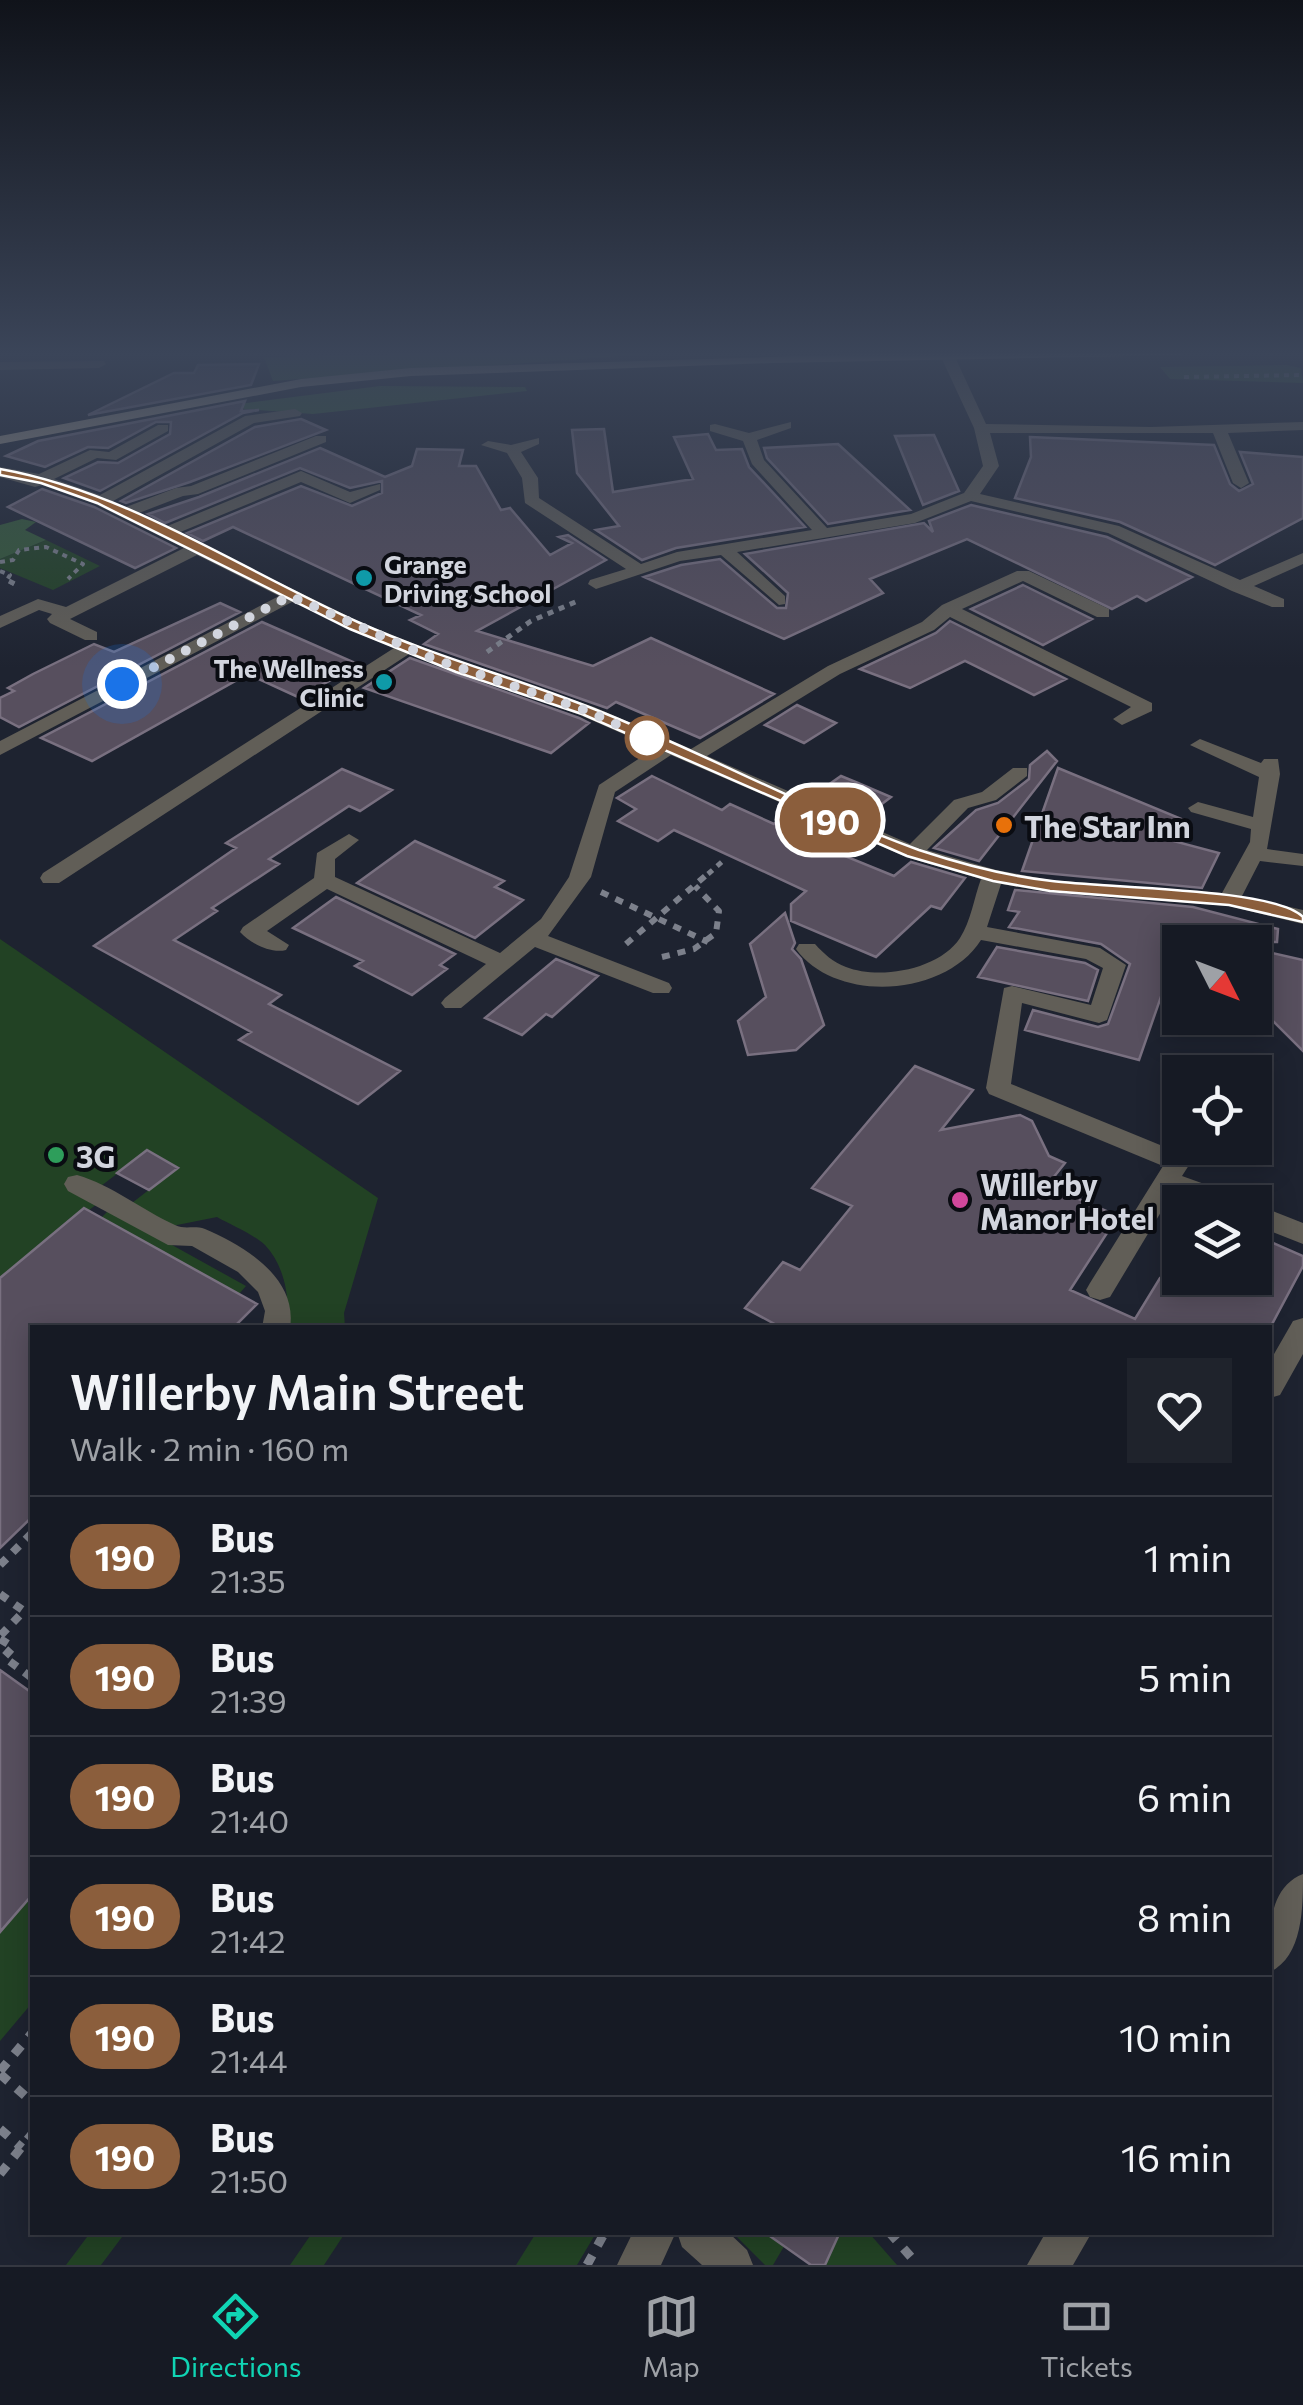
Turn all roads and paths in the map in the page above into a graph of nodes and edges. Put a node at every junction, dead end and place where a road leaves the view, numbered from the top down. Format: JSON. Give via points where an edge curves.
{"nodes":[{"id":1,"x":88,"y":457,"type":"edge"},
{"id":2,"x":181,"y":457,"type":"edge"},
{"id":3,"x":282,"y":457,"type":"edge"},
{"id":4,"x":516,"y":457,"type":"edge"},
{"id":5,"x":755,"y":457,"type":"edge"},
{"id":6,"x":988,"y":457,"type":"edge"},
{"id":7,"x":1230,"y":457,"type":"edge"},
{"id":8,"x":272,"y":461,"type":"junction"},
{"id":9,"x":0,"y":472,"type":"edge"},
{"id":10,"x":297,"y":473,"type":"dead end"},
{"id":11,"x":44,"y":480,"type":"junction"},
{"id":12,"x":1241,"y":483,"type":"dead end"},
{"id":13,"x":0,"y":487,"type":"edge"},
{"id":14,"x":375,"y":487,"type":"dead end"},
{"id":15,"x":970,"y":496,"type":"junction"},
{"id":16,"x":101,"y":501,"type":"junction"},
{"id":17,"x":126,"y":513,"type":"junction"},
{"id":18,"x":166,"y":532,"type":"junction"},
{"id":19,"x":822,"y":533,"type":"junction"},
{"id":20,"x":198,"y":548,"type":"junction"},
{"id":21,"x":722,"y":548,"type":"junction"},
{"id":22,"x":1303,"y":558,"type":"edge"},
{"id":23,"x":0,"y":562,"type":"edge"},
{"id":24,"x":638,"y":569,"type":"junction"},
{"id":25,"x":58,"y":582,"type":"dead end"},
{"id":26,"x":596,"y":584,"type":"joint"},
{"id":27,"x":1238,"y":587,"type":"junction"},
{"id":28,"x":290,"y":596,"type":"junction"},
{"id":29,"x":780,"y":600,"type":"dead end"},
{"id":30,"x":1278,"y":603,"type":"dead end"},
{"id":31,"x":948,"y":609,"type":"junction"},
{"id":32,"x":68,"y":613,"type":"junction"},
{"id":33,"x":1103,"y":613,"type":"dead end"},
{"id":34,"x":0,"y":623,"type":"edge"},
{"id":35,"x":91,"y":636,"type":"dead end"},
{"id":36,"x":407,"y":648,"type":"junction"},
{"id":37,"x":461,"y":669,"type":"junction"},
{"id":38,"x":1122,"y":720,"type":"dead end"},
{"id":39,"x":1200,"y":745,"type":"dead end"},
{"id":40,"x":0,"y":748,"type":"edge"},
{"id":41,"x":668,"y":748,"type":"junction"},
{"id":42,"x":691,"y":758,"type":"junction"},
{"id":43,"x":1020,"y":772,"type":"dead end"},
{"id":44,"x":1198,"y":808,"type":"dead end"},
{"id":45,"x":1262,"y":826,"type":"junction"},
{"id":46,"x":349,"y":840,"type":"dead end"},
{"id":47,"x":913,"y":853,"type":"junction"},
{"id":48,"x":1254,"y":854,"type":"junction"},
{"id":49,"x":1303,"y":860,"type":"edge"},
{"id":50,"x":723,"y":861,"type":"dead end"},
{"id":51,"x":993,"y":876,"type":"junction"},
{"id":52,"x":51,"y":878,"type":"dead end"},
{"id":53,"x":326,"y":880,"type":"junction"},
{"id":54,"x":576,"y":886,"type":"junction"},
{"id":55,"x":695,"y":886,"type":"junction"},
{"id":56,"x":1229,"y":900,"type":"junction"},
{"id":57,"x":1303,"y":917,"type":"edge"},
{"id":58,"x":658,"y":919,"type":"junction"},
{"id":59,"x":976,"y":932,"type":"junction"},
{"id":60,"x":534,"y":938,"type":"junction"},
{"id":61,"x":708,"y":942,"type":"junction"},
{"id":62,"x":278,"y":945,"type":"dead end"},
{"id":63,"x":807,"y":949,"type":"dead end"},
{"id":64,"x":630,"y":956,"type":"dead end"},
{"id":65,"x":656,"y":958,"type":"dead end"},
{"id":66,"x":502,"y":963,"type":"junction"},
{"id":67,"x":661,"y":988,"type":"dead end"},
{"id":68,"x":452,"y":1003,"type":"dead end"},
{"id":69,"x":1166,"y":1180,"type":"junction"},
{"id":70,"x":77,"y":1184,"type":"dead end"},
{"id":71,"x":1180,"y":1185,"type":"edge"},
{"id":72,"x":1272,"y":1221,"type":"edge"},
{"id":73,"x":1303,"y":1234,"type":"edge"},
{"id":74,"x":1100,"y":1290,"type":"dead end"},
{"id":75,"x":277,"y":1325,"type":"edge"},
{"id":76,"x":1303,"y":1329,"type":"edge"},
{"id":77,"x":1272,"y":1383,"type":"edge"},
{"id":78,"x":30,"y":1536,"type":"edge"},
{"id":79,"x":0,"y":1565,"type":"edge"},
{"id":80,"x":0,"y":1594,"type":"edge"},
{"id":81,"x":0,"y":1637,"type":"edge"},
{"id":82,"x":30,"y":1676,"type":"edge"},
{"id":83,"x":1303,"y":1892,"type":"edge"},
{"id":84,"x":1272,"y":1949,"type":"edge"},
{"id":85,"x":28,"y":2047,"type":"edge"},
{"id":86,"x":0,"y":2073,"type":"edge"},
{"id":87,"x":30,"y":2100,"type":"edge"},
{"id":88,"x":0,"y":2129,"type":"edge"},
{"id":89,"x":30,"y":2137,"type":"edge"},
{"id":90,"x":22,"y":2148,"type":"junction"},
{"id":91,"x":0,"y":2174,"type":"edge"},
{"id":92,"x":603,"y":2235,"type":"edge"},
{"id":93,"x":654,"y":2235,"type":"edge"},
{"id":94,"x":700,"y":2235,"type":"edge"},
{"id":95,"x":893,"y":2235,"type":"edge"},
{"id":96,"x":1070,"y":2235,"type":"edge"},
{"id":97,"x":586,"y":2265,"type":"edge"},
{"id":98,"x":638,"y":2265,"type":"edge"},
{"id":99,"x":732,"y":2265,"type":"edge"},
{"id":100,"x":918,"y":2265,"type":"edge"},
{"id":101,"x":1048,"y":2265,"type":"edge"}],
"edges":[{"from":1,"to":11,"type":"street"},
{"from":2,"to":16,"type":"street"},
{"from":3,"to":8,"type":"street"},
{"from":4,"to":24,"type":"street","via":[[530,478],[531,500]]},
{"from":5,"to":19,"type":"street"},
{"from":6,"to":15,"type":"street","via":[[990,466]]},
{"from":7,"to":12,"type":"street"},
{"from":8,"to":10,"type":"street"},
{"from":8,"to":17,"type":"street"},
{"from":9,"to":11,"type":"street"},
{"from":11,"to":13,"type":"street"},
{"from":11,"to":16,"type":"street"},
{"from":14,"to":18,"type":"street","via":[[350,498],[301,476]]},
{"from":15,"to":19,"type":"street","via":[[914,518]]},
{"from":15,"to":27,"type":"street","via":[[1113,529]]},
{"from":16,"to":17,"type":"street"},
{"from":17,"to":18,"type":"street"},
{"from":18,"to":20,"type":"street"},
{"from":19,"to":21,"type":"street"},
{"from":20,"to":28,"type":"street"},
{"from":20,"to":32,"type":"street"},
{"from":21,"to":24,"type":"street"},
{"from":21,"to":29,"type":"street"},
{"from":22,"to":27,"type":"street"},
{"from":23,"to":25,"type":"path","via":[[39,546],[83,564]]},
{"from":24,"to":26,"type":"street"},
{"from":26,"to":37,"type":"path","via":[[599,593],[541,615]]},
{"from":27,"to":30,"type":"street"},
{"from":28,"to":36,"type":"street"},
{"from":28,"to":40,"type":"street"},
{"from":31,"to":33,"type":"street","via":[[1023,575]]},
{"from":31,"to":38,"type":"street","via":[[1145,707]]},
{"from":31,"to":42,"type":"street"},
{"from":32,"to":34,"type":"street","via":[[38,604]]},
{"from":32,"to":35,"type":"street","via":[[56,618]]},
{"from":36,"to":37,"type":"street"},
{"from":36,"to":52,"type":"street"},
{"from":37,"to":41,"type":"street","via":[[587,711]]},
{"from":39,"to":45,"type":"street","via":[[1270,768]]},
{"from":41,"to":42,"type":"street"},
{"from":41,"to":54,"type":"street","via":[[606,790]]},
{"from":42,"to":47,"type":"street"},
{"from":43,"to":47,"type":"street","via":[[989,796],[961,804]]},
{"from":44,"to":45,"type":"street"},
{"from":45,"to":48,"type":"street"},
{"from":46,"to":53,"type":"street","via":[[324,857]]},
{"from":47,"to":51,"type":"street"},
{"from":48,"to":49,"type":"street"},
{"from":48,"to":56,"type":"street"},
{"from":50,"to":55,"type":"path"},
{"from":51,"to":56,"type":"street","via":[[1120,894]]},
{"from":51,"to":59,"type":"street"},
{"from":53,"to":62,"type":"street","via":[[251,932]]},
{"from":53,"to":66,"type":"street"},
{"from":54,"to":58,"type":"path"},
{"from":54,"to":60,"type":"street"},
{"from":55,"to":58,"type":"path"},
{"from":55,"to":61,"type":"path","via":[[721,912]]},
{"from":56,"to":57,"type":"street"},
{"from":58,"to":61,"type":"path"},
{"from":58,"to":64,"type":"path","via":[[617,951]]},
{"from":59,"to":63,"type":"street","via":[[940,966],[884,980],[856,978],[814,960]]},
{"from":59,"to":69,"type":"street","via":[[1092,954],[1115,965],[1099,1016],[1012,993],[998,1088],[1178,1162]]},
{"from":60,"to":66,"type":"street"},
{"from":60,"to":67,"type":"street"},
{"from":61,"to":65,"type":"path"},
{"from":66,"to":68,"type":"street"},
{"from":69,"to":71,"type":"street"},
{"from":69,"to":74,"type":"street"},
{"from":70,"to":75,"type":"street","via":[[177,1238],[196,1236],[248,1264],[269,1286],[279,1311]]},
{"from":72,"to":73,"type":"street"},
{"from":76,"to":77,"type":"street"},
{"from":78,"to":79,"type":"path"},
{"from":80,"to":81,"type":"path","via":[[24,1611]]},
{"from":81,"to":82,"type":"path","via":[[13,1647],[4,1657]]},
{"from":83,"to":84,"type":"street"},
{"from":85,"to":86,"type":"path"},
{"from":86,"to":87,"type":"path"},
{"from":88,"to":90,"type":"path"},
{"from":89,"to":90,"type":"path"},
{"from":90,"to":91,"type":"path"},
{"from":92,"to":97,"type":"path"},
{"from":93,"to":98,"type":"street"},
{"from":94,"to":99,"type":"street"},
{"from":95,"to":100,"type":"path"},
{"from":96,"to":101,"type":"street"}]}
